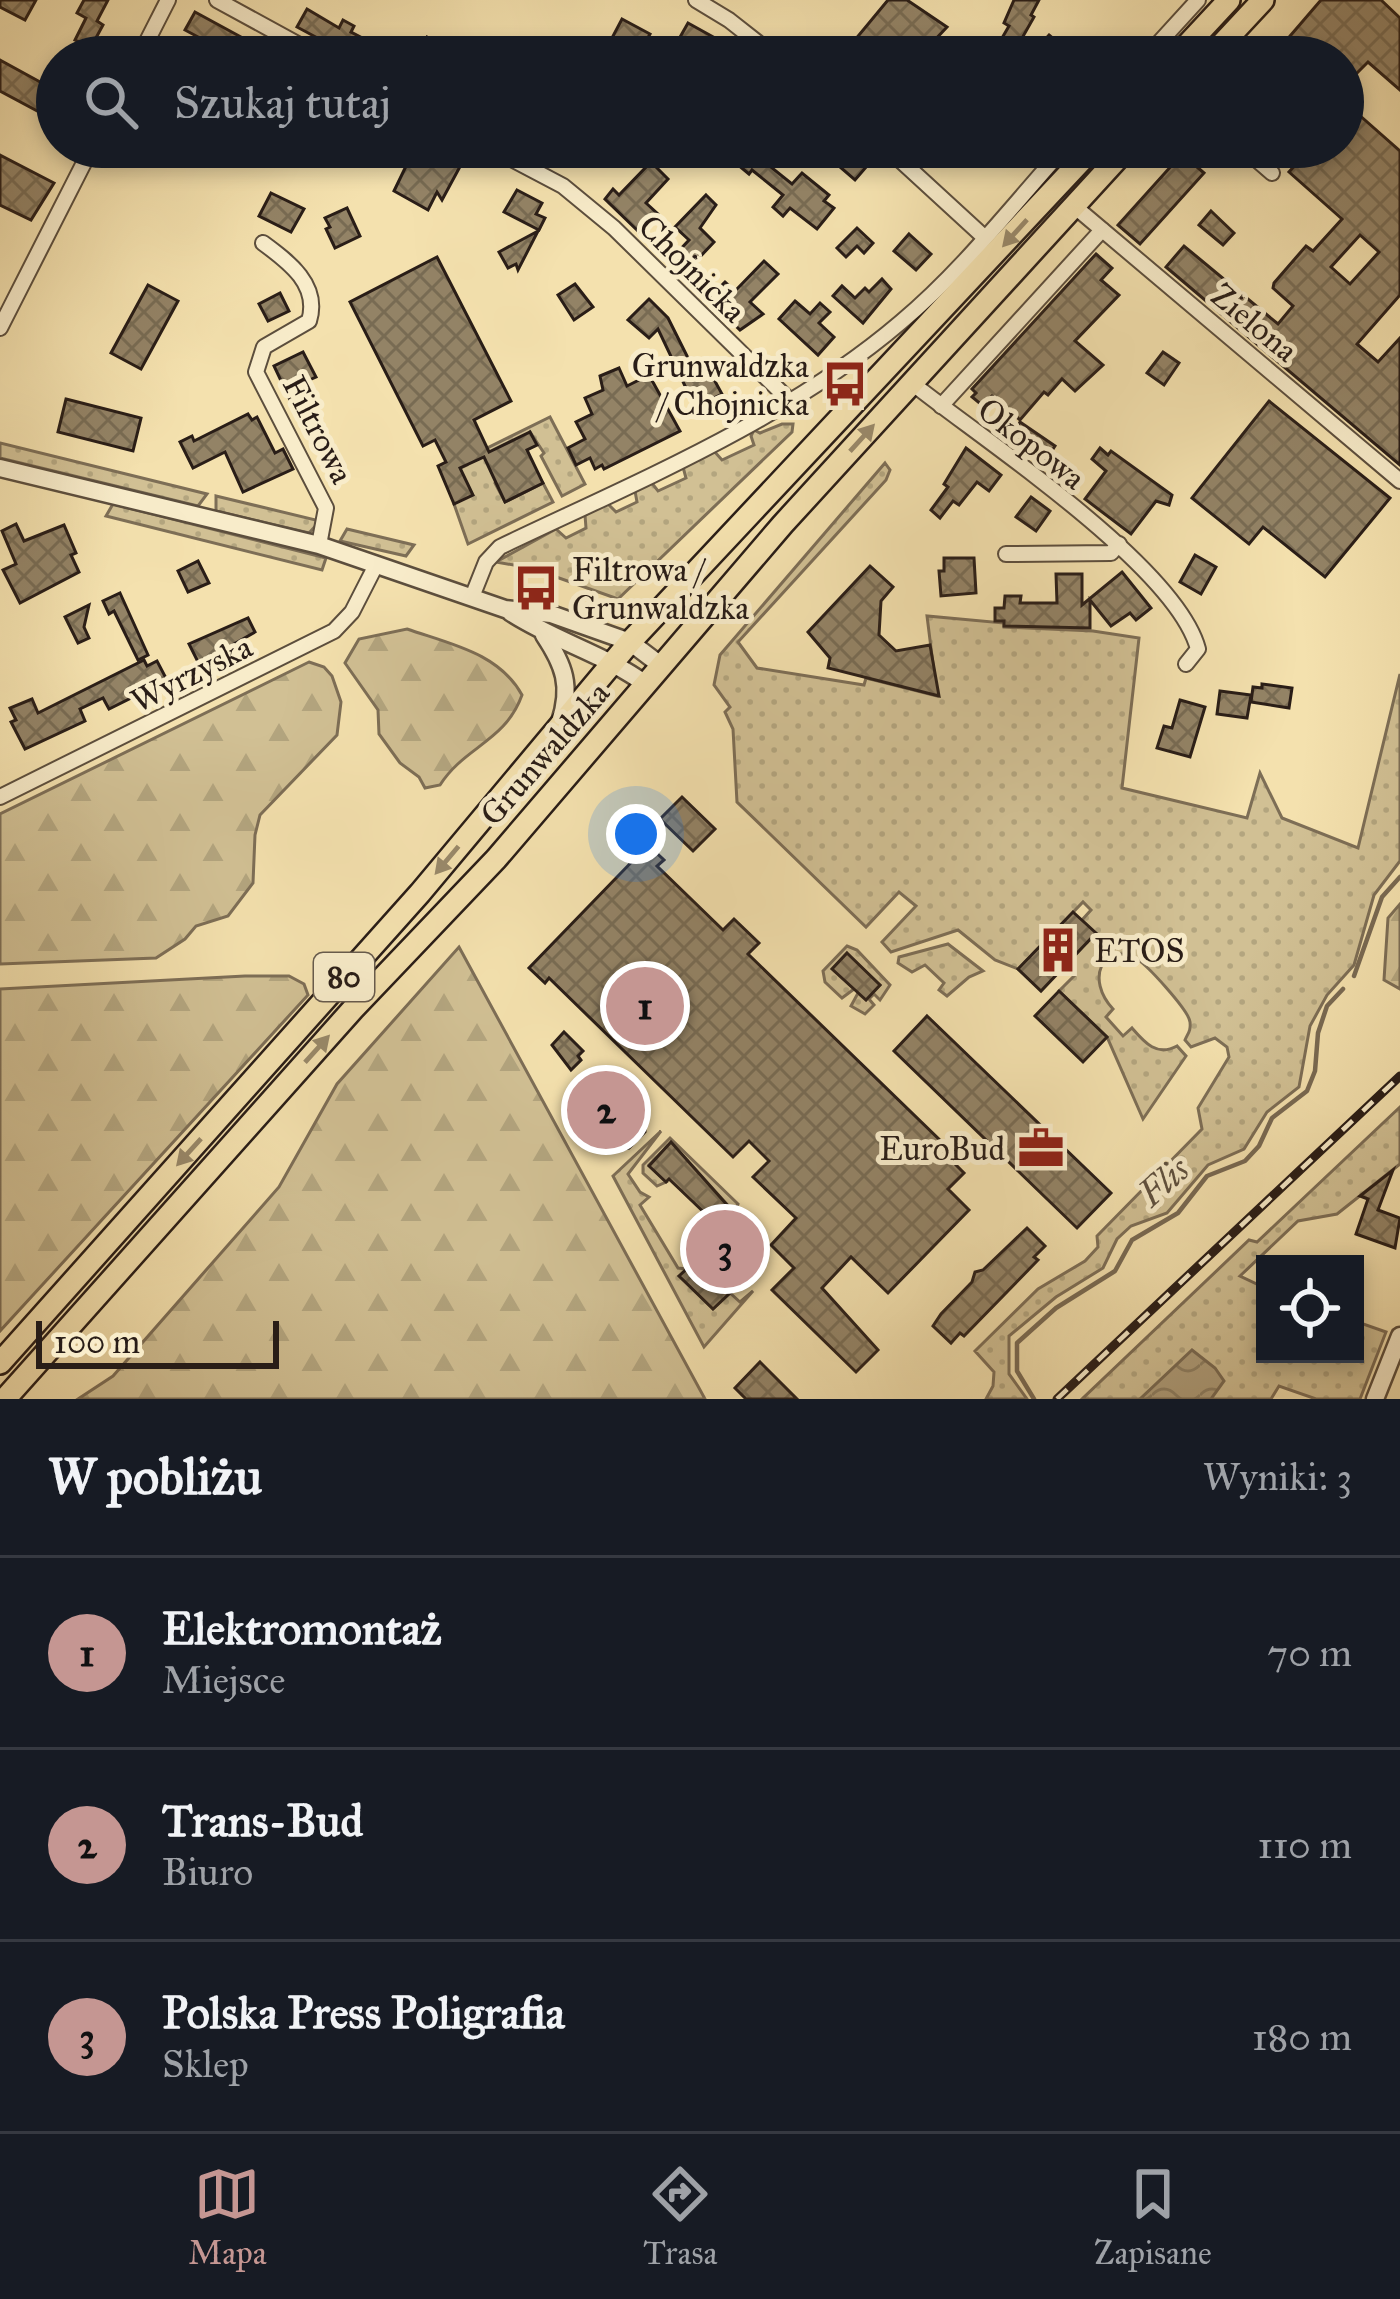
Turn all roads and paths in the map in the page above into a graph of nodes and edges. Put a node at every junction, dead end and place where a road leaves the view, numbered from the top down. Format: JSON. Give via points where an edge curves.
{"nodes":[{"id":1,"x":168,"y":0,"type":"edge"},
{"id":2,"x":217,"y":0,"type":"edge"},
{"id":3,"x":696,"y":0,"type":"edge"},
{"id":4,"x":1228,"y":0,"type":"edge"},
{"id":5,"x":1263,"y":0,"type":"edge"},
{"id":6,"x":1194,"y":2,"type":"edge"},
{"id":7,"x":150,"y":36,"type":"edge"},
{"id":8,"x":283,"y":36,"type":"edge"},
{"id":9,"x":749,"y":36,"type":"edge"},
{"id":10,"x":1164,"y":36,"type":"edge"},
{"id":11,"x":1196,"y":36,"type":"edge"},
{"id":12,"x":1230,"y":36,"type":"edge"},
{"id":13,"x":81,"y":168,"type":"edge"},
{"id":14,"x":528,"y":168,"type":"edge"},
{"id":15,"x":909,"y":168,"type":"edge"},
{"id":16,"x":1046,"y":168,"type":"edge"},
{"id":17,"x":1074,"y":168,"type":"edge"},
{"id":18,"x":1109,"y":168,"type":"edge"},
{"id":19,"x":1266,"y":168,"type":"edge"},
{"id":20,"x":1272,"y":173,"type":"dead end"},
{"id":21,"x":1074,"y":206,"type":"junction"},
{"id":22,"x":1102,"y":230,"type":"junction"},
{"id":23,"x":984,"y":237,"type":"junction"},
{"id":24,"x":263,"y":243,"type":"dead end"},
{"id":25,"x":0,"y":328,"type":"edge"},
{"id":26,"x":912,"y":383,"type":"junction"},
{"id":27,"x":789,"y":400,"type":"junction"},
{"id":28,"x":941,"y":406,"type":"junction"},
{"id":29,"x":0,"y":468,"type":"edge"},
{"id":30,"x":1400,"y":481,"type":"edge"},
{"id":31,"x":1119,"y":544,"type":"junction"},
{"id":32,"x":320,"y":545,"type":"junction"},
{"id":33,"x":1006,"y":554,"type":"dead end"},
{"id":34,"x":376,"y":565,"type":"junction"},
{"id":35,"x":472,"y":597,"type":"junction"},
{"id":36,"x":505,"y":609,"type":"junction"},
{"id":37,"x":543,"y":634,"type":"junction"},
{"id":38,"x":630,"y":642,"type":"junction"},
{"id":39,"x":614,"y":661,"type":"junction"},
{"id":40,"x":1186,"y":664,"type":"dead end"},
{"id":41,"x":663,"y":667,"type":"junction"},
{"id":42,"x":647,"y":685,"type":"junction"},
{"id":43,"x":560,"y":722,"type":"junction"},
{"id":44,"x":0,"y":797,"type":"edge"},
{"id":45,"x":1400,"y":1336,"type":"edge"},
{"id":46,"x":0,"y":1363,"type":"edge"},
{"id":47,"x":5,"y":1399,"type":"edge"},
{"id":48,"x":1375,"y":1399,"type":"edge"}],
"edges":[{"from":1,"to":7,"type":"street"},
{"from":2,"to":8,"type":"street"},
{"from":3,"to":9,"type":"street"},
{"from":4,"to":11,"type":"main road"},
{"from":5,"to":12,"type":"main road"},
{"from":6,"to":10,"type":"street"},
{"from":13,"to":25,"type":"street"},
{"from":14,"to":27,"type":"street","name":"Chojnicka","via":[[598,214]]},
{"from":15,"to":23,"type":"street"},
{"from":16,"to":23,"type":"street"},
{"from":17,"to":38,"type":"main road","name":"Grunwaldzka","number":"80","one_way":true},
{"from":18,"to":21,"type":"main road","name":"Grunwaldzka","number":"80"},
{"from":19,"to":20,"type":"street"},
{"from":21,"to":22,"type":"street","name":"Zielona"},
{"from":21,"to":26,"type":"main road","name":"Grunwaldzka","number":"80"},
{"from":22,"to":28,"type":"street"},
{"from":22,"to":30,"type":"street","name":"Zielona"},
{"from":23,"to":27,"type":"street","via":[[900,324]]},
{"from":24,"to":32,"type":"street","name":"Filtrowa","via":[[298,271],[311,295],[309,321],[264,347],[256,371],[326,508]]},
{"from":26,"to":28,"type":"street","name":"Okopowa"},
{"from":41,"to":26,"type":"main road","name":"Grunwaldzka","number":"80","one_way":true},
{"from":27,"to":35,"type":"street","via":[[500,547]]},
{"from":28,"to":31,"type":"street","name":"Okopowa"},
{"from":29,"to":32,"type":"street"},
{"from":31,"to":33,"type":"street","via":[[1111,553]]},
{"from":31,"to":40,"type":"street","name":"Okopowa","via":[[1190,626],[1198,649]]},
{"from":32,"to":34,"type":"street"},
{"from":34,"to":35,"type":"street"},
{"from":34,"to":44,"type":"street","name":"Wyrzyska","via":[[347,620],[317,641]]},
{"from":35,"to":36,"type":"street"},
{"from":36,"to":37,"type":"street"},
{"from":36,"to":38,"type":"street","via":[[551,614]]},
{"from":37,"to":39,"type":"street"},
{"from":37,"to":43,"type":"street","via":[[567,680]]},
{"from":38,"to":39,"type":"main road","name":"Grunwaldzka","number":"80"},
{"from":38,"to":41,"type":"street"},
{"from":39,"to":42,"type":"street"},
{"from":39,"to":43,"type":"main road","name":"Grunwaldzka","number":"80"},
{"from":41,"to":42,"type":"main road","name":"Grunwaldzka","number":"80"},
{"from":47,"to":42,"type":"main road","name":"Grunwaldzka","number":"80","one_way":true},
{"from":43,"to":46,"type":"main road","name":"Grunwaldzka","number":"80","one_way":true,"via":[[420,893]]},
{"from":45,"to":48,"type":"street"}]}
